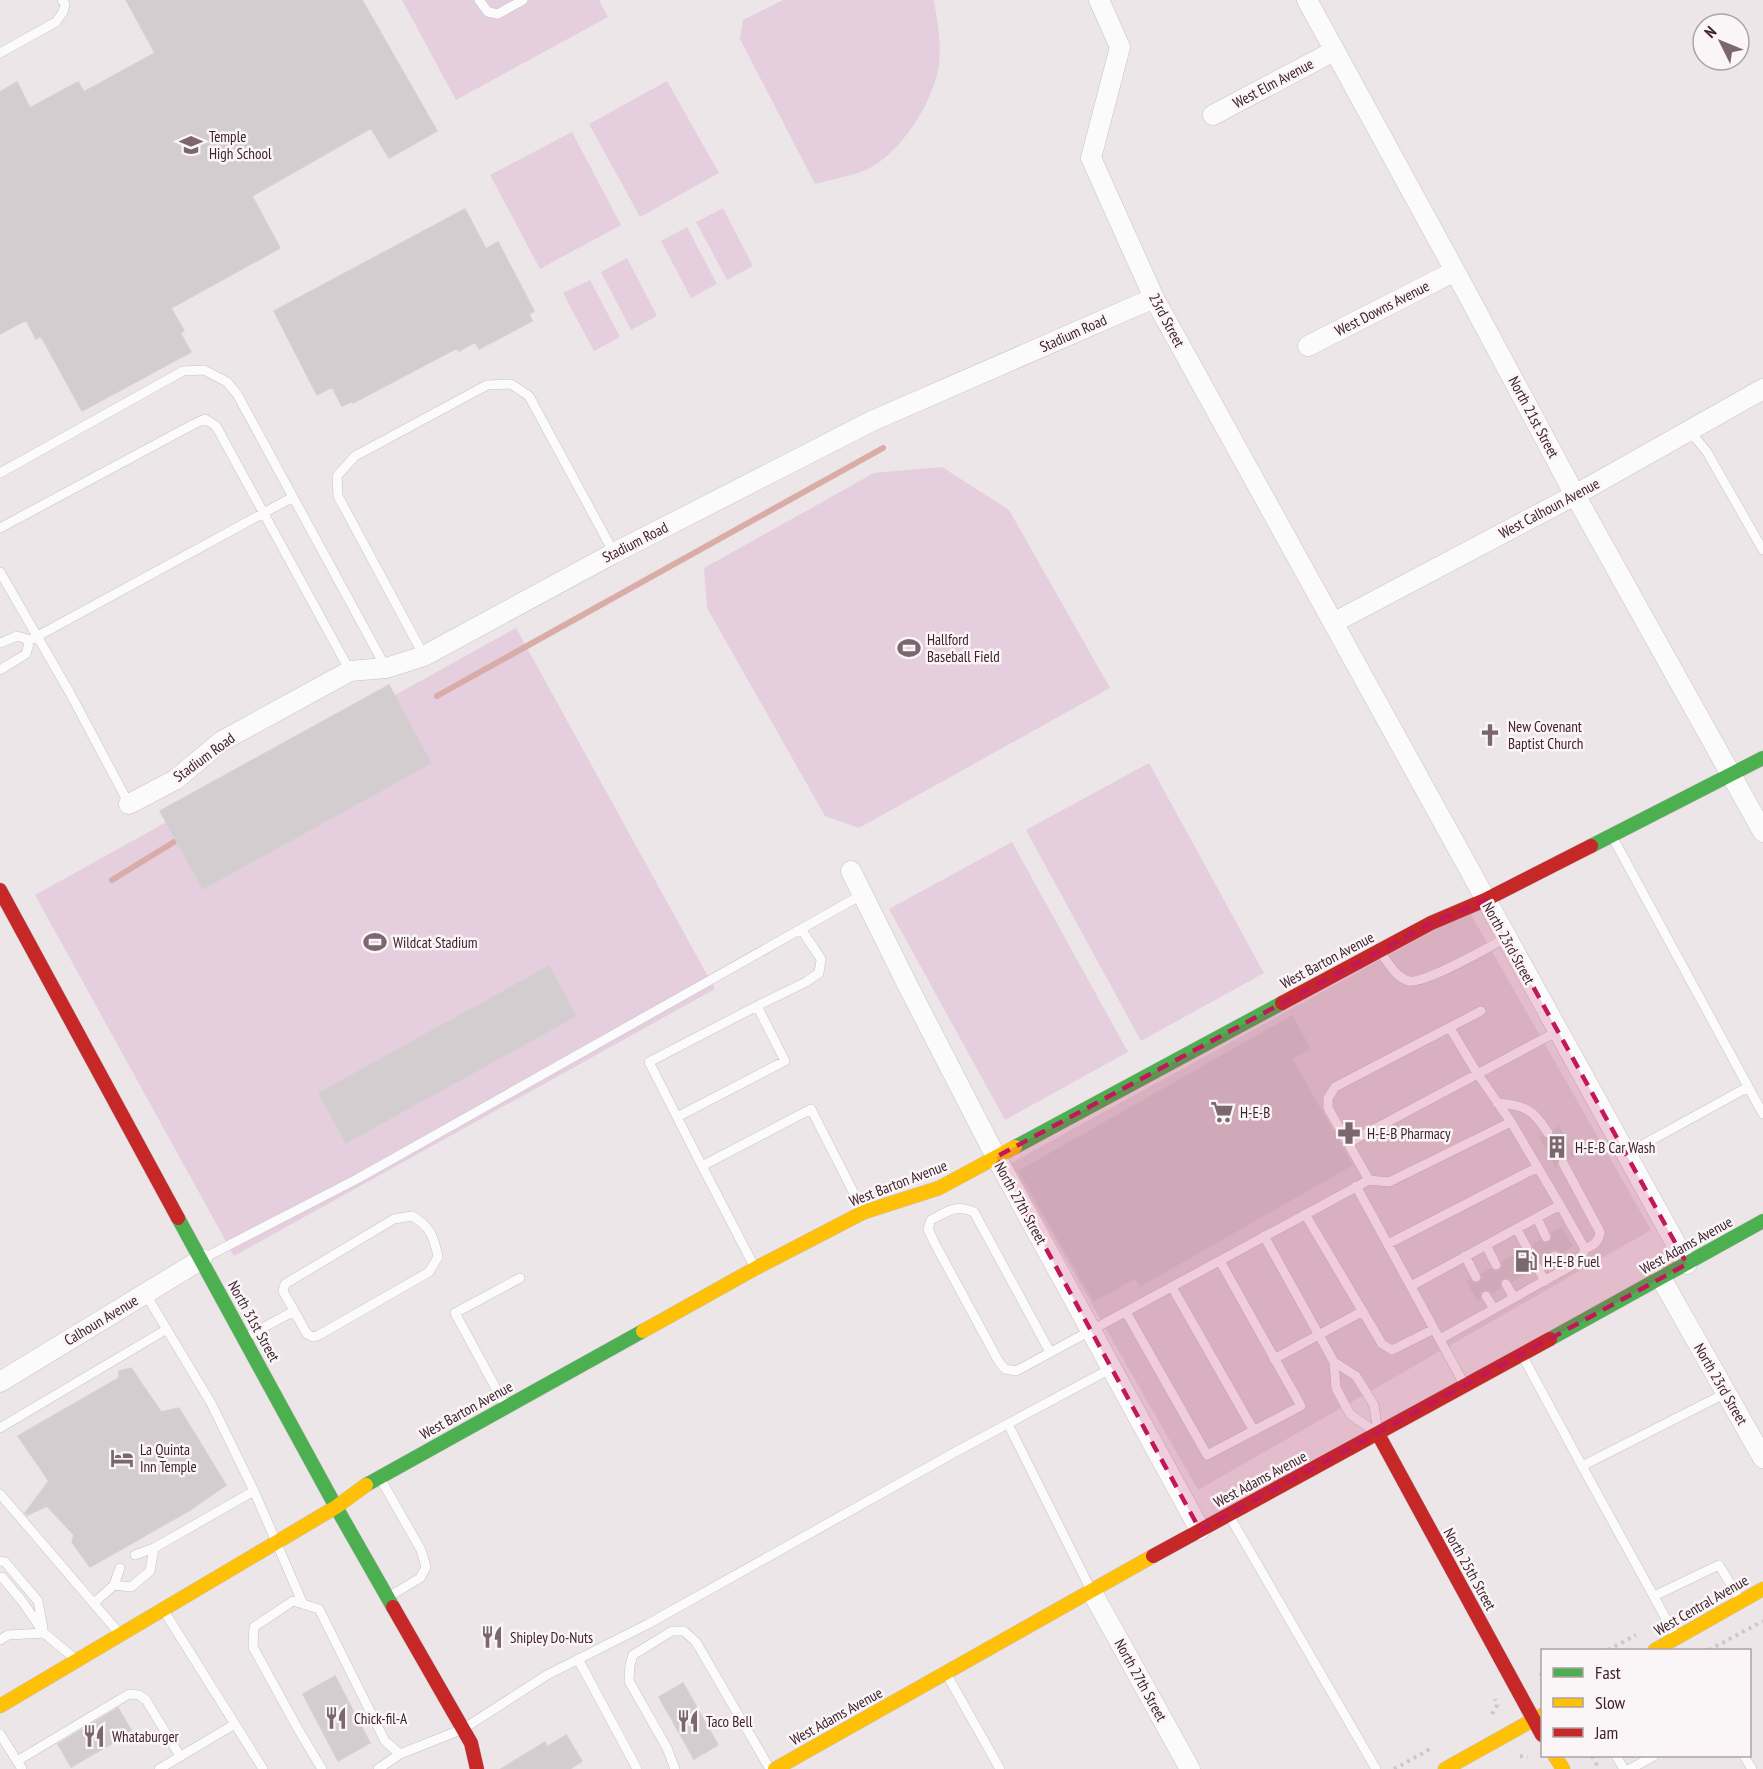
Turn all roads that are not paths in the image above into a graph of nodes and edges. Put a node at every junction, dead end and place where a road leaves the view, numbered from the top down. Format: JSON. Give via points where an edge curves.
{"nodes":[{"id":1,"x":63,"y":0,"type":"edge"},
{"id":2,"x":479,"y":0,"type":"edge"},
{"id":3,"x":523,"y":0,"type":"edge"},
{"id":4,"x":1100,"y":0,"type":"edge"},
{"id":5,"x":1307,"y":0,"type":"edge"},
{"id":6,"x":1334,"y":51,"type":"junction"},
{"id":7,"x":0,"y":53,"type":"edge"},
{"id":8,"x":1213,"y":115,"type":"dead end"},
{"id":9,"x":1455,"y":271,"type":"junction"},
{"id":10,"x":1154,"y":298,"type":"junction"},
{"id":11,"x":1308,"y":346,"type":"dead end"},
{"id":12,"x":1763,"y":389,"type":"edge"},
{"id":13,"x":1689,"y":430,"type":"junction"},
{"id":14,"x":0,"y":473,"type":"edge"},
{"id":15,"x":1575,"y":495,"type":"junction"},
{"id":16,"x":293,"y":497,"type":"junction"},
{"id":17,"x":264,"y":513,"type":"junction"},
{"id":18,"x":0,"y":528,"type":"edge"},
{"id":19,"x":1763,"y":550,"type":"edge"},
{"id":20,"x":614,"y":553,"type":"junction"},
{"id":21,"x":1,"y":576,"type":"edge"},
{"id":22,"x":1332,"y":623,"type":"junction"},
{"id":23,"x":33,"y":638,"type":"junction"},
{"id":24,"x":0,"y":643,"type":"edge"},
{"id":25,"x":424,"y":656,"type":"junction"},
{"id":26,"x":386,"y":668,"type":"junction"},
{"id":27,"x":0,"y":670,"type":"edge"},
{"id":28,"x":350,"y":671,"type":"junction"},
{"id":29,"x":1763,"y":759,"type":"edge"},
{"id":30,"x":1731,"y":776,"type":"junction"},
{"id":31,"x":129,"y":804,"type":"joint"},
{"id":32,"x":1763,"y":832,"type":"edge"},
{"id":33,"x":1612,"y":836,"type":"junction"},
{"id":34,"x":851,"y":871,"type":"dead end"},
{"id":35,"x":0,"y":890,"type":"edge"},
{"id":36,"x":863,"y":894,"type":"junction"},
{"id":37,"x":1485,"y":900,"type":"junction"},
{"id":38,"x":801,"y":929,"type":"junction"},
{"id":39,"x":1506,"y":938,"type":"junction"},
{"id":40,"x":1379,"y":950,"type":"junction"},
{"id":41,"x":757,"y":1006,"type":"junction"},
{"id":42,"x":1481,"y":1011,"type":"dead end"},
{"id":43,"x":1450,"y":1028,"type":"junction"},
{"id":44,"x":1558,"y":1031,"type":"junction"},
{"id":45,"x":1477,"y":1073,"type":"junction"},
{"id":46,"x":1749,"y":1087,"type":"junction"},
{"id":47,"x":1497,"y":1102,"type":"junction"},
{"id":48,"x":1763,"y":1114,"type":"edge"},
{"id":49,"x":677,"y":1117,"type":"junction"},
{"id":50,"x":1510,"y":1122,"type":"junction"},
{"id":51,"x":1548,"y":1133,"type":"dead end"},
{"id":52,"x":1348,"y":1143,"type":"junction"},
{"id":53,"x":1626,"y":1154,"type":"junction"},
{"id":54,"x":996,"y":1157,"type":"junction"},
{"id":55,"x":1563,"y":1163,"type":"dead end"},
{"id":56,"x":702,"y":1166,"type":"junction"},
{"id":57,"x":1538,"y":1167,"type":"junction"},
{"id":58,"x":1369,"y":1180,"type":"junction"},
{"id":59,"x":1356,"y":1186,"type":"junction"},
{"id":60,"x":1560,"y":1205,"type":"junction"},
{"id":61,"x":864,"y":1212,"type":"junction"},
{"id":62,"x":1305,"y":1214,"type":"junction"},
{"id":63,"x":1536,"y":1218,"type":"junction"},
{"id":64,"x":1763,"y":1221,"type":"edge"},
{"id":65,"x":1517,"y":1229,"type":"junction"},
{"id":66,"x":1264,"y":1236,"type":"junction"},
{"id":67,"x":1546,"y":1237,"type":"dead end"},
{"id":68,"x":1388,"y":1244,"type":"junction"},
{"id":69,"x":1486,"y":1245,"type":"junction"},
{"id":70,"x":1527,"y":1248,"type":"dead end"},
{"id":71,"x":1586,"y":1249,"type":"junction"},
{"id":72,"x":1466,"y":1256,"type":"junction"},
{"id":73,"x":1555,"y":1256,"type":"dead end"},
{"id":74,"x":202,"y":1259,"type":"junction"},
{"id":75,"x":1220,"y":1261,"type":"junction"},
{"id":76,"x":1686,"y":1263,"type":"junction"},
{"id":77,"x":1496,"y":1266,"type":"dead end"},
{"id":78,"x":1537,"y":1266,"type":"dead end"},
{"id":79,"x":756,"y":1268,"type":"junction"},
{"id":80,"x":1563,"y":1271,"type":"junction"},
{"id":81,"x":1476,"y":1277,"type":"dead end"},
{"id":82,"x":519,"y":1278,"type":"dead end"},
{"id":83,"x":1661,"y":1278,"type":"junction"},
{"id":84,"x":1545,"y":1281,"type":"junction"},
{"id":85,"x":1506,"y":1284,"type":"dead end"},
{"id":86,"x":1411,"y":1286,"type":"junction"},
{"id":87,"x":1172,"y":1287,"type":"junction"},
{"id":88,"x":145,"y":1293,"type":"junction"},
{"id":89,"x":1486,"y":1296,"type":"dead end"},
{"id":90,"x":1514,"y":1298,"type":"junction"},
{"id":91,"x":1494,"y":1309,"type":"junction"},
{"id":92,"x":294,"y":1311,"type":"junction"},
{"id":93,"x":1363,"y":1311,"type":"junction"},
{"id":94,"x":1126,"y":1312,"type":"junction"},
{"id":95,"x":167,"y":1329,"type":"junction"},
{"id":96,"x":1434,"y":1329,"type":"junction"},
{"id":97,"x":1091,"y":1331,"type":"junction"},
{"id":98,"x":1319,"y":1335,"type":"junction"},
{"id":99,"x":244,"y":1338,"type":"junction"},
{"id":100,"x":1440,"y":1339,"type":"junction"},
{"id":101,"x":1050,"y":1352,"type":"junction"},
{"id":102,"x":1522,"y":1355,"type":"junction"},
{"id":103,"x":1274,"y":1359,"type":"junction"},
{"id":104,"x":1334,"y":1362,"type":"junction"},
{"id":105,"x":1112,"y":1368,"type":"junction"},
{"id":106,"x":0,"y":1382,"type":"edge"},
{"id":107,"x":1466,"y":1386,"type":"junction"},
{"id":108,"x":1726,"y":1393,"type":"junction"},
{"id":109,"x":506,"y":1407,"type":"junction"},
{"id":110,"x":1008,"y":1424,"type":"junction"},
{"id":111,"x":0,"y":1428,"type":"edge"},
{"id":112,"x":1254,"y":1431,"type":"junction"},
{"id":113,"x":1378,"y":1434,"type":"junction"},
{"id":114,"x":1763,"y":1458,"type":"edge"},
{"id":115,"x":1582,"y":1466,"type":"junction"},
{"id":116,"x":380,"y":1477,"type":"junction"},
{"id":117,"x":254,"y":1491,"type":"junction"},
{"id":118,"x":0,"y":1494,"type":"edge"},
{"id":119,"x":336,"y":1507,"type":"junction"},
{"id":120,"x":1228,"y":1515,"type":"junction"},
{"id":121,"x":1200,"y":1530,"type":"junction"},
{"id":122,"x":277,"y":1543,"type":"junction"},
{"id":123,"x":154,"y":1548,"type":"junction"},
{"id":124,"x":135,"y":1555,"type":"dead end"},
{"id":125,"x":0,"y":1561,"type":"edge"},
{"id":126,"x":120,"y":1568,"type":"dead end"},
{"id":127,"x":0,"y":1577,"type":"edge"},
{"id":128,"x":114,"y":1585,"type":"junction"},
{"id":129,"x":1763,"y":1589,"type":"edge"},
{"id":130,"x":1092,"y":1592,"type":"junction"},
{"id":131,"x":1654,"y":1596,"type":"junction"},
{"id":132,"x":388,"y":1597,"type":"junction"},
{"id":133,"x":1741,"y":1602,"type":"junction"},
{"id":134,"x":94,"y":1603,"type":"junction"},
{"id":135,"x":303,"y":1604,"type":"junction"},
{"id":136,"x":163,"y":1609,"type":"junction"},
{"id":137,"x":44,"y":1633,"type":"junction"},
{"id":138,"x":120,"y":1635,"type":"junction"},
{"id":139,"x":0,"y":1640,"type":"edge"},
{"id":140,"x":1678,"y":1641,"type":"junction"},
{"id":141,"x":1658,"y":1649,"type":"edge"},
{"id":142,"x":578,"y":1659,"type":"junction"},
{"id":143,"x":77,"y":1660,"type":"junction"},
{"id":144,"x":946,"y":1673,"type":"junction"},
{"id":145,"x":0,"y":1706,"type":"edge"},
{"id":146,"x":1538,"y":1718,"type":"edge"},
{"id":147,"x":235,"y":1724,"type":"junction"},
{"id":148,"x":463,"y":1729,"type":"junction"},
{"id":149,"x":0,"y":1734,"type":"edge"},
{"id":150,"x":400,"y":1754,"type":"junction"},
{"id":151,"x":180,"y":1756,"type":"junction"},
{"id":152,"x":1651,"y":1757,"type":"edge"},
{"id":153,"x":810,"y":1761,"type":"edge"},
{"id":154,"x":19,"y":1765,"type":"edge"},
{"id":155,"x":159,"y":1769,"type":"edge"},
{"id":156,"x":263,"y":1769,"type":"edge"},
{"id":157,"x":322,"y":1769,"type":"edge"},
{"id":158,"x":378,"y":1769,"type":"edge"},
{"id":159,"x":477,"y":1769,"type":"edge"},
{"id":160,"x":637,"y":1769,"type":"edge"},
{"id":161,"x":675,"y":1769,"type":"edge"},
{"id":162,"x":770,"y":1769,"type":"edge"},
{"id":163,"x":775,"y":1769,"type":"edge"},
{"id":164,"x":1000,"y":1769,"type":"edge"},
{"id":165,"x":1190,"y":1769,"type":"edge"},
{"id":166,"x":1376,"y":1769,"type":"edge"},
{"id":167,"x":1445,"y":1769,"type":"edge"},
{"id":168,"x":1630,"y":1769,"type":"edge"}],
"edges":[{"from":1,"to":7,"type":"lane","via":[[63,12],[56,22]]},
{"from":2,"to":3,"type":"lane","via":[[488,12],[498,14]]},
{"from":4,"to":10,"type":"street","name":"23rd Street","via":[[1120,47],[1091,158]]},
{"from":5,"to":6,"type":"street","name":"North 21st Street"},
{"from":6,"to":8,"type":"street","name":"West Elm Avenue"},
{"from":6,"to":9,"type":"street","name":"North 21st Street"},
{"from":9,"to":11,"type":"street","name":"West Downs Avenue"},
{"from":9,"to":15,"type":"street","name":"North 21st Street"},
{"from":10,"to":20,"type":"street","name":"Stadium Road","via":[[872,421]]},
{"from":10,"to":22,"type":"street","name":"23rd Street"},
{"from":12,"to":13,"type":"street","name":"West Calhoun Avenue"},
{"from":13,"to":15,"type":"street","name":"West Calhoun Avenue"},
{"from":13,"to":19,"type":"lane","via":[[1707,452]]},
{"from":14,"to":16,"type":"lane","via":[[183,371],[204,370],[227,382],[237,394]]},
{"from":15,"to":22,"type":"street","name":"West Calhoun Avenue"},
{"from":15,"to":30,"type":"street","name":"North 21st Street"},
{"from":16,"to":17,"type":"lane"},
{"from":16,"to":26,"type":"lane"},
{"from":17,"to":18,"type":"lane","via":[[216,426],[205,419]]},
{"from":17,"to":23,"type":"lane"},
{"from":17,"to":28,"type":"lane"},
{"from":20,"to":25,"type":"street","name":"Stadium Road"},
{"from":20,"to":25,"type":"lane","via":[[529,396],[511,384],[487,385],[355,456],[337,476],[338,496]]},
{"from":21,"to":23,"type":"lane"},
{"from":22,"to":37,"type":"street","name":"North 23rd Street"},
{"from":23,"to":24,"type":"lane","via":[[17,636]]},
{"from":23,"to":27,"type":"lane","via":[[26,654]]},
{"from":23,"to":31,"type":"lane","via":[[69,693]]},
{"from":25,"to":26,"type":"street","name":"Stadium Road"},
{"from":26,"to":28,"type":"street","name":"Stadium Road"},
{"from":28,"to":31,"type":"street","name":"Stadium Road","via":[[222,741],[175,780]]},
{"from":29,"to":30,"type":"street","name":"West Barton Avenue"},
{"from":30,"to":32,"type":"street","name":"North 21st Street"},
{"from":30,"to":33,"type":"street","name":"West Barton Avenue"},
{"from":33,"to":37,"type":"street","name":"West Barton Avenue"},
{"from":33,"to":46,"type":"lane"},
{"from":34,"to":36,"type":"street","name":"North 27th Street"},
{"from":35,"to":74,"type":"street","name":"North 31st Street"},
{"from":36,"to":38,"type":"lane"},
{"from":36,"to":54,"type":"street","name":"North 27th Street"},
{"from":37,"to":39,"type":"street","name":"North 23rd Street"},
{"from":37,"to":40,"type":"street","name":"West Barton Avenue"},
{"from":38,"to":41,"type":"lane","via":[[821,959],[819,974]]},
{"from":38,"to":74,"type":"lane","via":[[357,1179]]},
{"from":39,"to":40,"type":"lane","via":[[1429,977],[1412,981],[1398,976]]},
{"from":39,"to":44,"type":"street","name":"North 23rd Street"},
{"from":40,"to":54,"type":"street","name":"West Barton Avenue"},
{"from":41,"to":49,"type":"lane","via":[[785,1061]]},
{"from":41,"to":49,"type":"lane","via":[[649,1062]]},
{"from":42,"to":43,"type":"lane"},
{"from":43,"to":45,"type":"lane"},
{"from":43,"to":52,"type":"lane","via":[[1335,1087],[1328,1098],[1328,1108]]},
{"from":44,"to":45,"type":"lane"},
{"from":44,"to":53,"type":"street","name":"North 23rd Street"},
{"from":45,"to":47,"type":"lane"},
{"from":45,"to":52,"type":"lane"},
{"from":46,"to":48,"type":"lane"},
{"from":46,"to":53,"type":"lane"},
{"from":47,"to":50,"type":"lane"},
{"from":47,"to":51,"type":"lane","via":[[1523,1106]]},
{"from":49,"to":56,"type":"lane"},
{"from":50,"to":57,"type":"lane"},
{"from":50,"to":58,"type":"lane","via":[[1389,1182]]},
{"from":52,"to":58,"type":"lane"},
{"from":53,"to":76,"type":"street","name":"North 23rd Street"},
{"from":54,"to":61,"type":"street","name":"West Barton Avenue","via":[[939,1188]]},
{"from":54,"to":97,"type":"street","name":"North 27th Street"},
{"from":55,"to":71,"type":"lane","via":[[1600,1232],[1595,1244]]},
{"from":56,"to":61,"type":"lane","via":[[811,1109]]},
{"from":56,"to":79,"type":"lane"},
{"from":57,"to":60,"type":"lane"},
{"from":57,"to":68,"type":"lane"},
{"from":58,"to":59,"type":"lane"},
{"from":59,"to":62,"type":"lane"},
{"from":59,"to":68,"type":"lane"},
{"from":60,"to":63,"type":"lane"},
{"from":60,"to":71,"type":"lane"},
{"from":61,"to":79,"type":"street","name":"West Barton Avenue"},
{"from":62,"to":66,"type":"lane"},
{"from":62,"to":93,"type":"lane"},
{"from":63,"to":65,"type":"lane"},
{"from":63,"to":67,"type":"lane"},
{"from":64,"to":76,"type":"street","name":"West Adams Avenue"},
{"from":65,"to":69,"type":"lane"},
{"from":65,"to":70,"type":"lane"},
{"from":66,"to":75,"type":"lane"},
{"from":66,"to":98,"type":"lane"},
{"from":68,"to":86,"type":"lane"},
{"from":69,"to":72,"type":"lane"},
{"from":69,"to":77,"type":"lane"},
{"from":71,"to":80,"type":"lane","via":[[1580,1261]]},
{"from":72,"to":81,"type":"lane"},
{"from":72,"to":86,"type":"lane"},
{"from":73,"to":80,"type":"lane"},
{"from":74,"to":88,"type":"street","name":"Calhoun Avenue"},
{"from":74,"to":99,"type":"street","name":"North 31st Street"},
{"from":75,"to":87,"type":"lane"},
{"from":75,"to":103,"type":"lane"},
{"from":76,"to":83,"type":"street","name":"West Adams Avenue"},
{"from":78,"to":84,"type":"lane"},
{"from":79,"to":109,"type":"street","name":"West Barton Avenue"},
{"from":80,"to":84,"type":"lane"},
{"from":82,"to":109,"type":"lane","via":[[455,1313]]},
{"from":83,"to":102,"type":"street","name":"West Adams Avenue"},
{"from":83,"to":108,"type":"street","name":"North 23rd Street"},
{"from":84,"to":90,"type":"lane"},
{"from":85,"to":90,"type":"lane"},
{"from":86,"to":96,"type":"lane"},
{"from":87,"to":94,"type":"lane"},
{"from":87,"to":112,"type":"lane"},
{"from":88,"to":95,"type":"lane"},
{"from":88,"to":106,"type":"street","name":"Calhoun Avenue"},
{"from":89,"to":91,"type":"lane"},
{"from":90,"to":91,"type":"lane"},
{"from":91,"to":100,"type":"lane"},
{"from":92,"to":92,"type":"lane","via":[[307,1334],[319,1335],[429,1272],[438,1257],[435,1239],[424,1223],[412,1216],[394,1219],[285,1284],[283,1291]]},
{"from":92,"to":99,"type":"lane"},
{"from":93,"to":96,"type":"lane","via":[[1382,1344],[1392,1350]]},
{"from":93,"to":98,"type":"lane"},
{"from":94,"to":97,"type":"lane"},
{"from":94,"to":112,"type":"lane","via":[[1207,1455]]},
{"from":95,"to":111,"type":"lane"},
{"from":95,"to":117,"type":"lane","via":[[211,1403]]},
{"from":96,"to":100,"type":"lane"},
{"from":97,"to":101,"type":"lane"},
{"from":97,"to":105,"type":"street","name":"North 27th Street"},
{"from":98,"to":103,"type":"lane"},
{"from":98,"to":104,"type":"lane"},
{"from":99,"to":119,"type":"street","name":"North 31st Street"},
{"from":100,"to":107,"type":"lane"},
{"from":101,"to":101,"type":"lane","via":[[974,1212],[953,1208],[931,1220],[928,1228],[934,1242],[1005,1369],[1016,1371]]},
{"from":102,"to":107,"type":"street","name":"West Adams Avenue"},
{"from":102,"to":115,"type":"lane"},
{"from":103,"to":112,"type":"lane","via":[[1301,1406]]},
{"from":104,"to":113,"type":"lane","via":[[1356,1376],[1374,1405]]},
{"from":104,"to":113,"type":"lane","via":[[1336,1388],[1350,1414]]},
{"from":105,"to":110,"type":"lane"},
{"from":105,"to":121,"type":"street","name":"North 27th Street"},
{"from":107,"to":113,"type":"street","name":"West Adams Avenue"},
{"from":108,"to":114,"type":"street","name":"North 23rd Street"},
{"from":108,"to":115,"type":"lane"},
{"from":109,"to":116,"type":"street","name":"West Barton Avenue"},
{"from":110,"to":130,"type":"lane"},
{"from":110,"to":142,"type":"lane"},
{"from":113,"to":120,"type":"street","name":"West Adams Avenue"},
{"from":113,"to":146,"type":"street","name":"North 25th Street"},
{"from":115,"to":131,"type":"lane"},
{"from":116,"to":119,"type":"street","name":"West Barton Avenue"},
{"from":116,"to":132,"type":"lane","via":[[421,1550],[426,1568],[420,1578]]},
{"from":117,"to":122,"type":"lane"},
{"from":117,"to":123,"type":"lane"},
{"from":118,"to":134,"type":"lane"},
{"from":119,"to":122,"type":"street","name":"West Barton Avenue"},
{"from":119,"to":132,"type":"street","name":"North 31st Street"},
{"from":120,"to":121,"type":"street","name":"West Adams Avenue"},
{"from":120,"to":166,"type":"lane"},
{"from":121,"to":130,"type":"street","name":"West Adams Avenue"},
{"from":122,"to":135,"type":"lane"},
{"from":122,"to":136,"type":"street","name":"West Barton Avenue"},
{"from":123,"to":124,"type":"lane"},
{"from":123,"to":128,"type":"lane","via":[[150,1571],[131,1587]]},
{"from":125,"to":137,"type":"lane","via":[[38,1601]]},
{"from":126,"to":128,"type":"lane"},
{"from":127,"to":137,"type":"lane"},
{"from":128,"to":134,"type":"lane"},
{"from":129,"to":133,"type":"street","name":"West Central Avenue"},
{"from":130,"to":144,"type":"street","name":"West Adams Avenue"},
{"from":130,"to":165,"type":"street","name":"North 27th Street"},
{"from":131,"to":133,"type":"lane","via":[[1719,1565]]},
{"from":131,"to":140,"type":"lane"},
{"from":132,"to":148,"type":"street","name":"North 31st Street"},
{"from":133,"to":140,"type":"street","name":"West Central Avenue"},
{"from":134,"to":138,"type":"lane"},
{"from":135,"to":150,"type":"lane","via":[[319,1609],[385,1741]]},
{"from":135,"to":157,"type":"lane","via":[[293,1601],[254,1627],[253,1647]]},
{"from":136,"to":138,"type":"street","name":"West Barton Avenue"},
{"from":136,"to":147,"type":"lane"},
{"from":137,"to":139,"type":"lane","via":[[8,1635]]},
{"from":137,"to":143,"type":"lane"},
{"from":138,"to":143,"type":"street","name":"West Barton Avenue"},
{"from":140,"to":141,"type":"street","name":"West Central Avenue"},
{"from":142,"to":148,"type":"lane"},
{"from":142,"to":160,"type":"lane"},
{"from":143,"to":145,"type":"street","name":"West Barton Avenue"},
{"from":144,"to":153,"type":"street","name":"West Adams Avenue"},
{"from":144,"to":164,"type":"lane"},
{"from":146,"to":167,"type":"street"},
{"from":147,"to":151,"type":"lane"},
{"from":147,"to":156,"type":"lane"},
{"from":148,"to":150,"type":"lane"},
{"from":148,"to":159,"type":"street","name":"North 31st Street"},
{"from":149,"to":154,"type":"lane"},
{"from":150,"to":158,"type":"lane"},
{"from":151,"to":154,"type":"lane","via":[[146,1700],[129,1694]]},
{"from":151,"to":155,"type":"lane"},
{"from":152,"to":168,"type":"lane"},
{"from":153,"to":163,"type":"street","name":"West Adams Avenue"},
{"from":161,"to":162,"type":"lane","via":[[629,1681],[633,1654],[672,1631],[684,1631],[696,1642]]}]}
